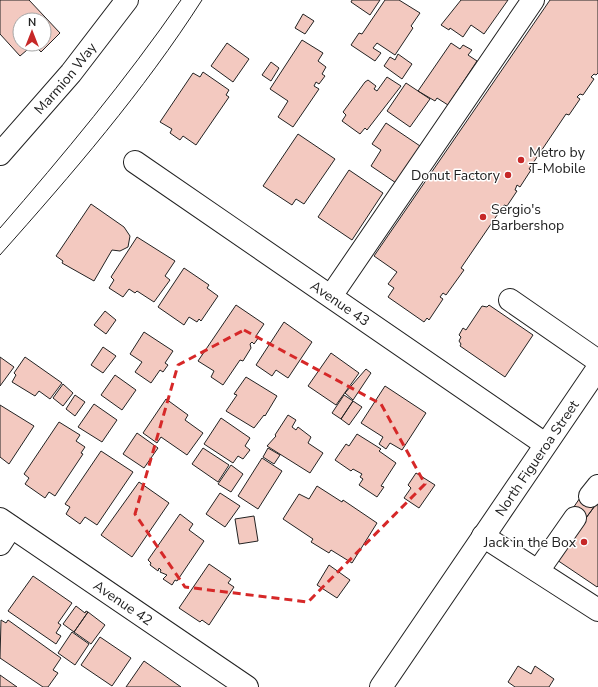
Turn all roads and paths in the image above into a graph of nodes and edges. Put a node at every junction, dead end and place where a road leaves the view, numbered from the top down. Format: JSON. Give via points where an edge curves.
{"nodes":[{"id":1,"x":127,"y":0,"type":"edge"},
{"id":2,"x":533,"y":0,"type":"edge"},
{"id":3,"x":0,"y":154,"type":"edge"},
{"id":4,"x":135,"y":162,"type":"dead end"},
{"id":5,"x":330,"y":296,"type":"junction"},
{"id":6,"x":510,"y":300,"type":"dead end"},
{"id":7,"x":598,"y":361,"type":"edge"},
{"id":8,"x":598,"y":368,"type":"edge"},
{"id":9,"x":545,"y":444,"type":"junction"},
{"id":10,"x":575,"y":518,"type":"dead end"},
{"id":11,"x":4,"y":530,"type":"edge"},
{"id":12,"x":483,"y":536,"type":"junction"},
{"id":13,"x":538,"y":571,"type":"junction"},
{"id":14,"x":598,"y":610,"type":"edge"},
{"id":15,"x":247,"y":687,"type":"edge"},
{"id":16,"x":381,"y":687,"type":"edge"}],
"edges":[{"from":1,"to":3,"type":"street","name":"Marmion Way","via":[[71,73]]},
{"from":2,"to":5,"type":"street"},
{"from":4,"to":5,"type":"street","name":"Avenue 43"},
{"from":5,"to":9,"type":"street","name":"Avenue 43"},
{"from":6,"to":7,"type":"street"},
{"from":8,"to":9,"type":"street","name":"North Figueroa Street"},
{"from":9,"to":12,"type":"street","name":"North Figueroa Street"},
{"from":10,"to":13,"type":"street"},
{"from":11,"to":15,"type":"street","name":"Avenue 42"},
{"from":12,"to":13,"type":"street"},
{"from":12,"to":16,"type":"street","name":"North Figueroa Street"},
{"from":13,"to":14,"type":"street"}]}
